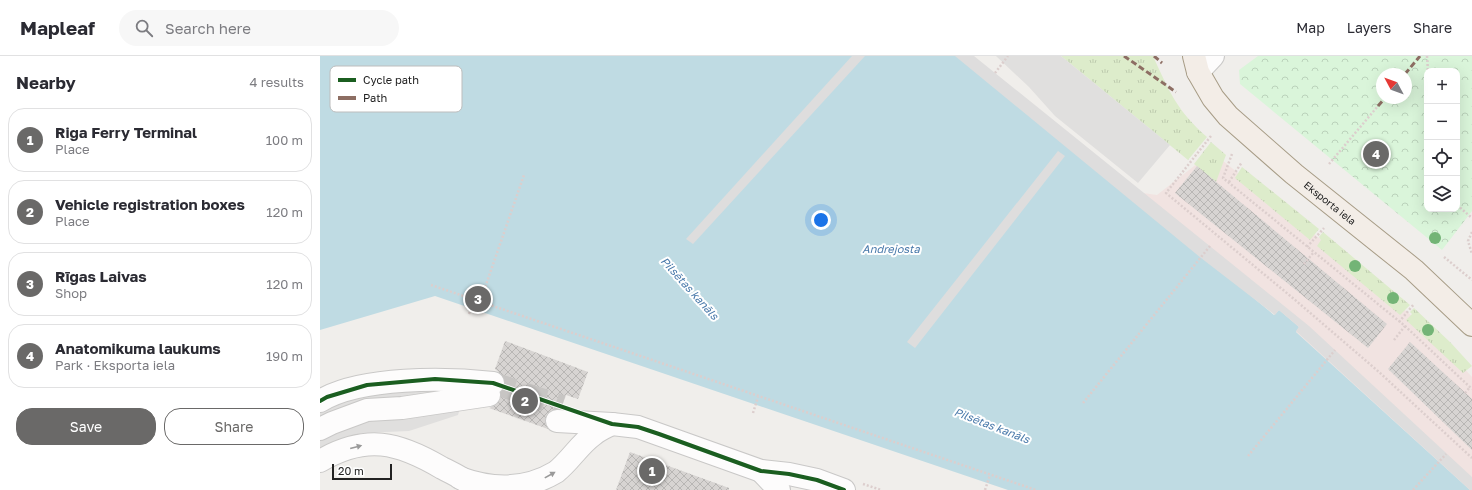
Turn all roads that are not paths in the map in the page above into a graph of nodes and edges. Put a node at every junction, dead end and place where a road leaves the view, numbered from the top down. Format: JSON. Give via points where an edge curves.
{"nodes":[{"id":1,"x":1178,"y":56,"type":"edge"},
{"id":2,"x":1213,"y":56,"type":"edge"},
{"id":3,"x":1196,"y":64,"type":"edge"},
{"id":4,"x":1472,"y":325,"type":"edge"},
{"id":5,"x":463,"y":380,"type":"junction"},
{"id":6,"x":456,"y":400,"type":"junction"},
{"id":7,"x":320,"y":401,"type":"edge"},
{"id":8,"x":559,"y":414,"type":"tunnel mouth"},
{"id":9,"x":320,"y":416,"type":"edge"},
{"id":10,"x":612,"y":424,"type":"junction"},
{"id":11,"x":320,"y":429,"type":"edge"},
{"id":12,"x":320,"y":440,"type":"edge"},
{"id":13,"x":320,"y":461,"type":"edge"},
{"id":14,"x":761,"y":471,"type":"junction"},
{"id":15,"x":468,"y":484,"type":"edge"},
{"id":16,"x":808,"y":485,"type":"edge"},
{"id":17,"x":779,"y":490,"type":"edge"},
{"id":18,"x":844,"y":490,"type":"edge"}],
"edges":[{"from":1,"to":3,"type":"main road","name":"Eksporta iela"},
{"from":2,"to":3,"type":"street"},
{"from":3,"to":4,"type":"main road","name":"Eksporta iela","via":[[1212,98],[1254,140],[1414,270]]},
{"from":5,"to":6,"type":"street","via":[[491,389]]},
{"from":5,"to":7,"type":"street","via":[[435,379],[367,385],[327,396]]},
{"from":5,"to":9,"type":"street","via":[[399,396],[368,397]]},
{"from":6,"to":11,"type":"street","via":[[367,410]]},
{"from":6,"to":12,"type":"street","via":[[422,418],[356,424]]},
{"from":8,"to":10,"type":"street"},
{"from":10,"to":14,"type":"street","via":[[638,427]]},
{"from":15,"to":10,"type":"street","one_way":true,"via":[[507,490],[530,486],[556,472],[592,435]]},
{"from":13,"to":15,"type":"street","one_way":true,"via":[[333,453],[360,445],[387,444],[427,459]]},
{"from":14,"to":16,"type":"street","via":[[789,474]]},
{"from":14,"to":17,"type":"street"},
{"from":16,"to":18,"type":"street"}]}
